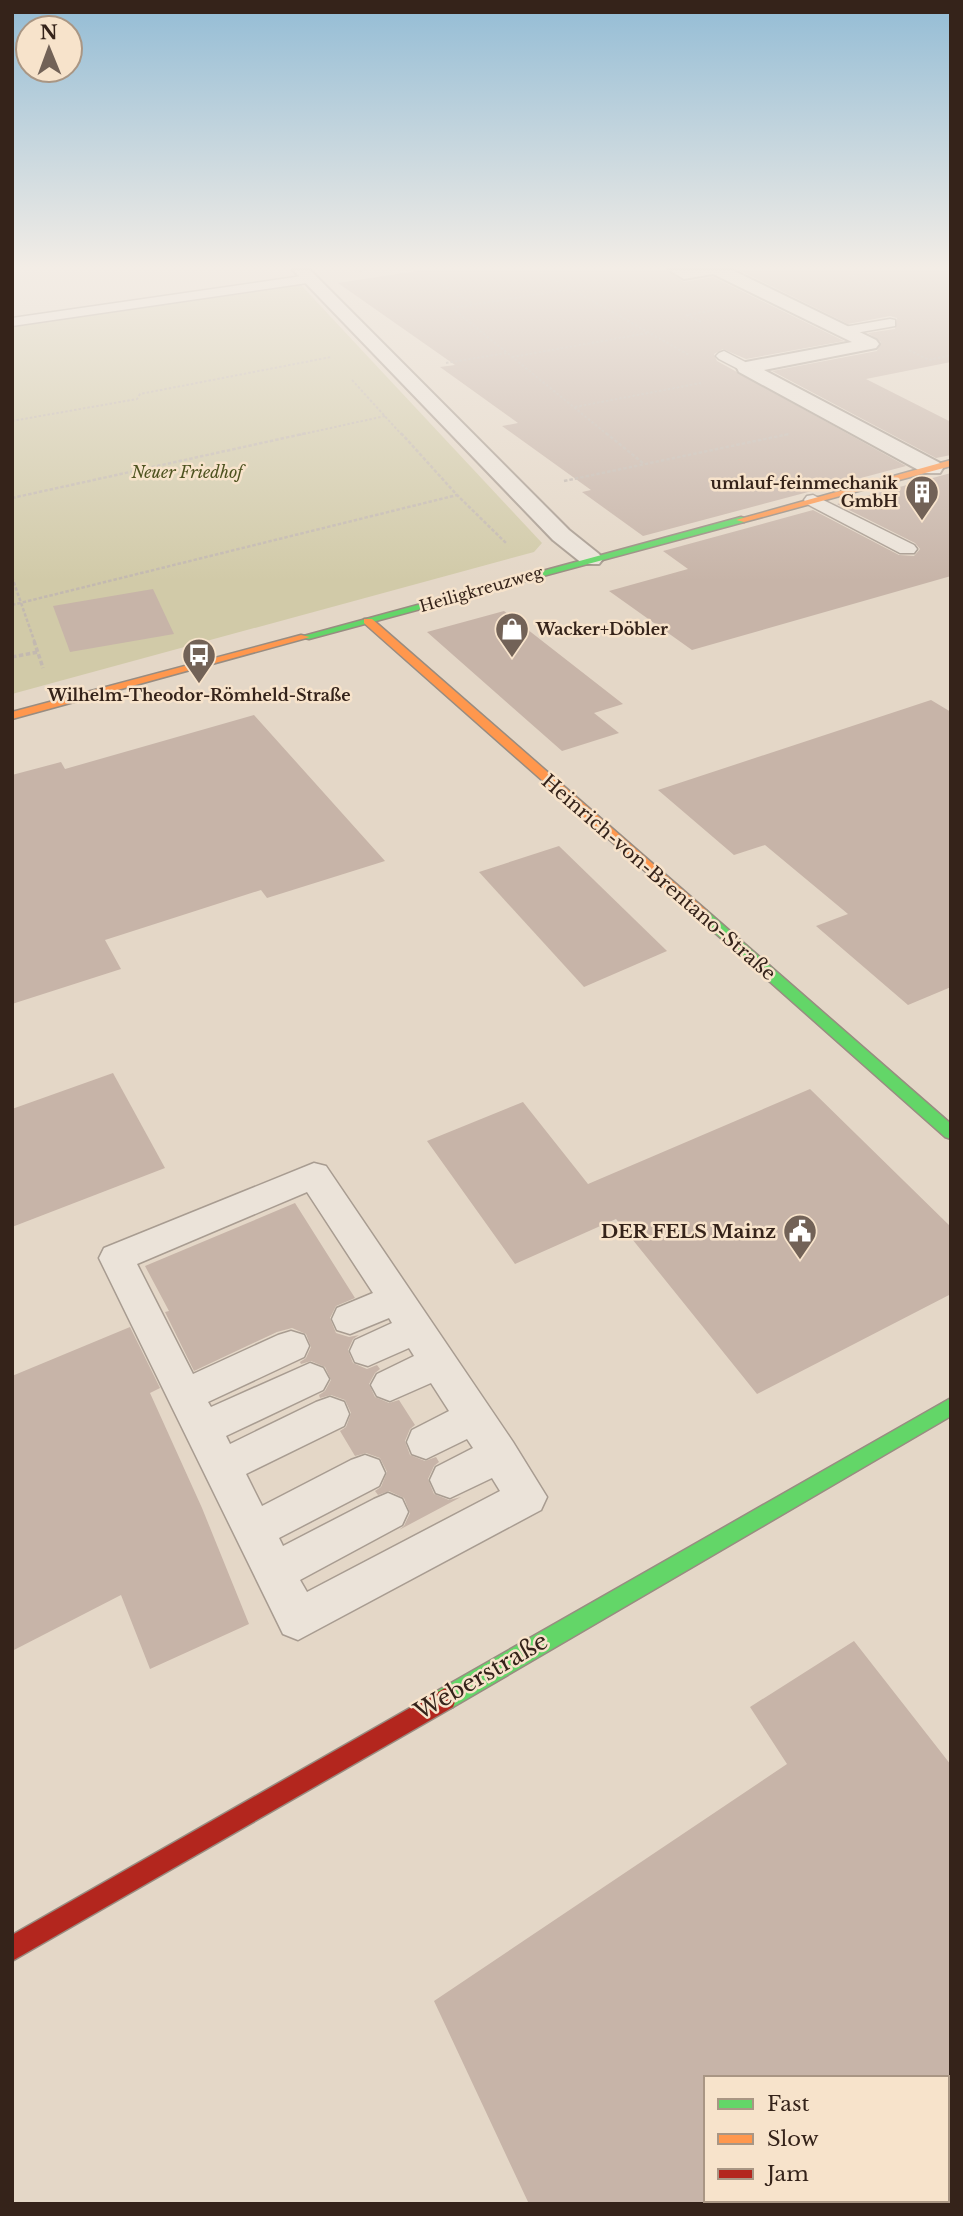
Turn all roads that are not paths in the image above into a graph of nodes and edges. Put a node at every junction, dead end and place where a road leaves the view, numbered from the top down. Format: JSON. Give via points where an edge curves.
{"nodes":[{"id":1,"x":401,"y":373,"type":"edge"},
{"id":2,"x":757,"y":373,"type":"edge"},
{"id":3,"x":941,"y":465,"type":"edge"},
{"id":4,"x":813,"y":500,"type":"junction"},
{"id":5,"x":907,"y":549,"type":"dead end"},
{"id":6,"x":591,"y":559,"type":"junction"},
{"id":7,"x":368,"y":621,"type":"junction"},
{"id":8,"x":12,"y":716,"type":"edge"},
{"id":9,"x":951,"y":1133,"type":"edge"},
{"id":10,"x":406,"y":1313,"type":"junction"},
{"id":11,"x":350,"y":1319,"type":"dead end"},
{"id":12,"x":291,"y":1346,"type":"dead end"},
{"id":13,"x":368,"y":1351,"type":"dead end"},
{"id":14,"x":438,"y":1362,"type":"junction"},
{"id":15,"x":310,"y":1379,"type":"dead end"},
{"id":16,"x":390,"y":1385,"type":"dead end"},
{"id":17,"x":185,"y":1395,"type":"junction"},
{"id":18,"x":951,"y":1406,"type":"edge"},
{"id":19,"x":330,"y":1414,"type":"dead end"},
{"id":20,"x":474,"y":1417,"type":"junction"},
{"id":21,"x":202,"y":1429,"type":"junction"},
{"id":22,"x":426,"y":1442,"type":"dead end"},
{"id":23,"x":499,"y":1454,"type":"junction"},
{"id":24,"x":221,"y":1467,"type":"junction"},
{"id":25,"x":365,"y":1474,"type":"dead end"},
{"id":26,"x":450,"y":1479,"type":"dead end"},
{"id":27,"x":388,"y":1512,"type":"dead end"},
{"id":28,"x":253,"y":1531,"type":"junction"},
{"id":29,"x":274,"y":1572,"type":"junction"},
{"id":30,"x":12,"y":1949,"type":"edge"}],
"edges":[{"from":1,"to":6,"type":"street","via":[[561,535]]},
{"from":2,"to":3,"type":"street"},
{"from":3,"to":4,"type":"street","name":"Heiligkreuzweg"},
{"from":4,"to":5,"type":"lane"},
{"from":4,"to":6,"type":"street","name":"Heiligkreuzweg"},
{"from":6,"to":7,"type":"street","name":"Heiligkreuzweg"},
{"from":7,"to":8,"type":"street","name":"Heiligkreuzweg"},
{"from":7,"to":9,"type":"street","name":"Heinrich-von-Brentano-Straße"},
{"from":10,"to":11,"type":"lane"},
{"from":10,"to":13,"type":"lane"},
{"from":10,"to":14,"type":"lane"},
{"from":10,"to":17,"type":"lane","via":[[314,1175],[116,1258]]},
{"from":12,"to":17,"type":"lane"},
{"from":14,"to":16,"type":"lane"},
{"from":14,"to":20,"type":"lane"},
{"from":15,"to":21,"type":"lane"},
{"from":17,"to":21,"type":"lane"},
{"from":18,"to":30,"type":"street","name":"Weberstraße"},
{"from":19,"to":24,"type":"lane"},
{"from":20,"to":22,"type":"lane"},
{"from":20,"to":23,"type":"lane"},
{"from":21,"to":24,"type":"lane"},
{"from":23,"to":26,"type":"lane"},
{"from":23,"to":29,"type":"lane","via":[[527,1497],[298,1619]]},
{"from":24,"to":28,"type":"lane"},
{"from":25,"to":28,"type":"lane"},
{"from":27,"to":29,"type":"lane"},
{"from":28,"to":29,"type":"lane"}]}
